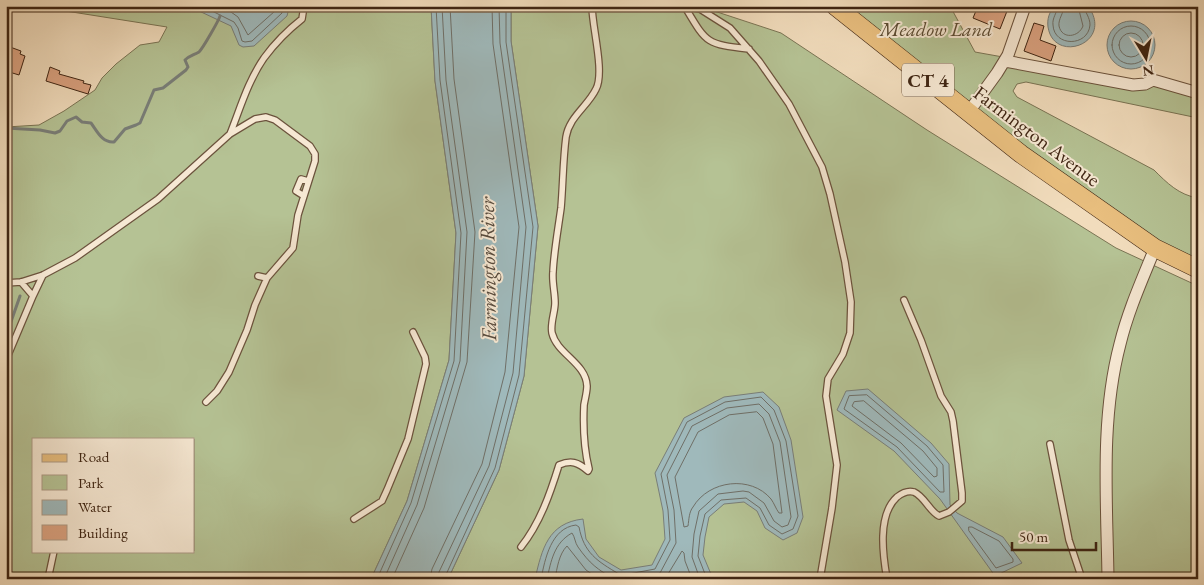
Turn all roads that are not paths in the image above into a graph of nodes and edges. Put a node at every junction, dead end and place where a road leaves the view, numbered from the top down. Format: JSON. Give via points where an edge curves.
{"nodes":[{"id":1,"x":304,"y":6,"type":"edge"},
{"id":2,"x":592,"y":6,"type":"edge"},
{"id":3,"x":684,"y":6,"type":"edge"},
{"id":4,"x":835,"y":6,"type":"edge"},
{"id":5,"x":1025,"y":6,"type":"edge"},
{"id":6,"x":749,"y":49,"type":"junction"},
{"id":7,"x":1005,"y":61,"type":"junction"},
{"id":8,"x":1198,"y":93,"type":"edge"},
{"id":9,"x":968,"y":113,"type":"junction"},
{"id":10,"x":230,"y":134,"type":"junction"},
{"id":11,"x":308,"y":181,"type":"junction"},
{"id":12,"x":298,"y":185,"type":"junction"},
{"id":13,"x":306,"y":188,"type":"junction"},
{"id":14,"x":304,"y":196,"type":"junction"},
{"id":15,"x":296,"y":238,"type":"junction"},
{"id":16,"x":1154,"y":248,"type":"junction"},
{"id":17,"x":298,"y":252,"type":"dead end"},
{"id":18,"x":1198,"y":269,"type":"edge"},
{"id":19,"x":43,"y":275,"type":"junction"},
{"id":20,"x":258,"y":276,"type":"dead end"},
{"id":21,"x":267,"y":278,"type":"junction"},
{"id":22,"x":21,"y":282,"type":"junction"},
{"id":23,"x":6,"y":283,"type":"edge"},
{"id":24,"x":33,"y":296,"type":"junction"},
{"id":25,"x":904,"y":300,"type":"dead end"},
{"id":26,"x":413,"y":332,"type":"dead end"},
{"id":27,"x":6,"y":360,"type":"edge"},
{"id":28,"x":206,"y":402,"type":"dead end"},
{"id":29,"x":1050,"y":444,"type":"dead end"},
{"id":30,"x":354,"y":519,"type":"dead end"},
{"id":31,"x":521,"y":548,"type":"dead end"},
{"id":32,"x":54,"y":552,"type":"edge"},
{"id":33,"x":48,"y":579,"type":"edge"},
{"id":34,"x":820,"y":579,"type":"edge"},
{"id":35,"x":887,"y":579,"type":"edge"},
{"id":36,"x":1082,"y":579,"type":"edge"},
{"id":37,"x":1108,"y":579,"type":"edge"}],
"edges":[{"from":1,"to":10,"type":"lane","via":[[302,18],[286,32],[254,76]]},
{"from":2,"to":31,"type":"lane","via":[[599,64],[597,87],[566,134],[553,274],[552,332],[579,367],[587,386],[584,427],[588,471],[580,464],[568,461],[559,465],[539,520]]},
{"from":3,"to":6,"type":"lane","via":[[700,9],[730,28]]},
{"from":3,"to":6,"type":"lane","via":[[702,36],[711,42]]},
{"from":4,"to":9,"type":"main road","name":"Farmington Avenue","number":"CT 4"},
{"from":5,"to":7,"type":"street"},
{"from":6,"to":34,"type":"lane","via":[[789,104],[822,167],[845,262],[850,333],[828,379],[826,396],[837,465]]},
{"from":7,"to":8,"type":"street","via":[[1133,85],[1153,80]]},
{"from":7,"to":9,"type":"street"},
{"from":9,"to":16,"type":"main road","name":"Farmington Avenue","number":"CT 4"},
{"from":10,"to":11,"type":"lane","via":[[255,119],[266,117],[275,120],[310,146],[315,154]]},
{"from":10,"to":19,"type":"lane","via":[[158,199],[75,258]]},
{"from":11,"to":12,"type":"lane","via":[[301,180]]},
{"from":11,"to":13,"type":"lane"},
{"from":12,"to":13,"type":"lane"},
{"from":12,"to":14,"type":"lane","via":[[296,191]]},
{"from":13,"to":14,"type":"lane"},
{"from":14,"to":15,"type":"lane"},
{"from":15,"to":17,"type":"lane"},
{"from":15,"to":21,"type":"lane","via":[[293,248]]},
{"from":16,"to":18,"type":"main road","name":"Farmington Avenue","number":"CT 4"},
{"from":16,"to":37,"type":"street","via":[[1119,345],[1110,394],[1106,437]]},
{"from":19,"to":22,"type":"lane"},
{"from":19,"to":24,"type":"lane"},
{"from":20,"to":21,"type":"lane"},
{"from":21,"to":28,"type":"lane","via":[[229,372]]},
{"from":22,"to":23,"type":"lane"},
{"from":22,"to":24,"type":"lane"},
{"from":24,"to":27,"type":"lane"},
{"from":25,"to":35,"type":"lane","via":[[941,396],[951,412],[962,501],[939,516],[916,493],[901,493],[894,500],[887,514],[882,552]]},
{"from":26,"to":30,"type":"lane","via":[[426,364],[408,440],[382,501]]},
{"from":29,"to":36,"type":"lane","via":[[1069,540]]},
{"from":32,"to":33,"type":"lane"}]}
